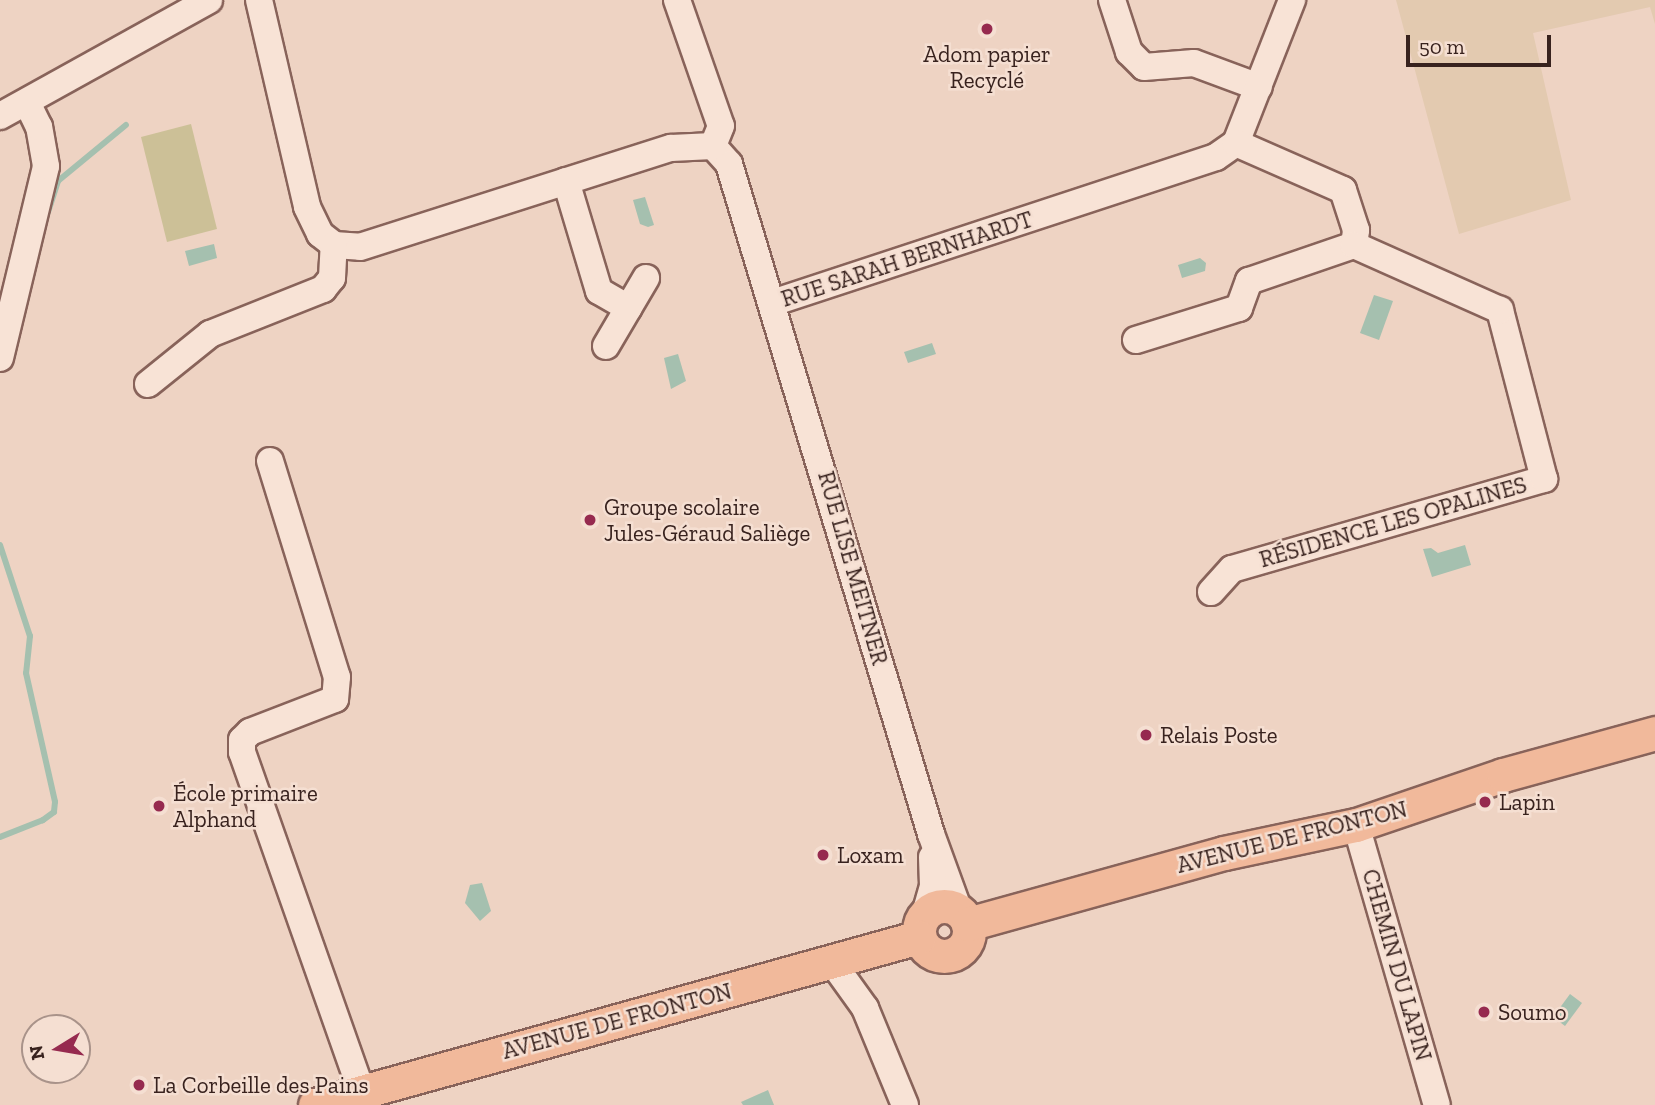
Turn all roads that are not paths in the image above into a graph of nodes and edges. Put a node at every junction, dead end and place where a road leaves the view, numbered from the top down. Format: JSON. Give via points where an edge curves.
{"nodes":[{"id":1,"x":209,"y":0,"type":"edge"},
{"id":2,"x":259,"y":0,"type":"edge"},
{"id":3,"x":677,"y":0,"type":"edge"},
{"id":4,"x":1112,"y":0,"type":"edge"},
{"id":5,"x":1292,"y":0,"type":"edge"},
{"id":6,"x":1259,"y":87,"type":"junction"},
{"id":7,"x":27,"y":102,"type":"junction"},
{"id":8,"x":0,"y":116,"type":"edge"},
{"id":9,"x":1236,"y":143,"type":"junction"},
{"id":10,"x":713,"y":146,"type":"junction"},
{"id":11,"x":566,"y":181,"type":"junction"},
{"id":12,"x":334,"y":245,"type":"junction"},
{"id":13,"x":1354,"y":245,"type":"junction"},
{"id":14,"x":646,"y":278,"type":"dead end"},
{"id":15,"x":772,"y":303,"type":"junction"},
{"id":16,"x":628,"y":308,"type":"junction"},
{"id":17,"x":1136,"y":340,"type":"dead end"},
{"id":18,"x":606,"y":346,"type":"dead end"},
{"id":19,"x":0,"y":358,"type":"edge"},
{"id":20,"x":148,"y":384,"type":"dead end"},
{"id":21,"x":270,"y":461,"type":"dead end"},
{"id":22,"x":1210,"y":592,"type":"dead end"},
{"id":23,"x":1655,"y":733,"type":"edge"},
{"id":24,"x":1356,"y":825,"type":"junction"},
{"id":25,"x":931,"y":834,"type":"junction"},
{"id":26,"x":964,"y":917,"type":"junction"},
{"id":27,"x":922,"y":926,"type":"junction"},
{"id":28,"x":832,"y":962,"type":"junction"},
{"id":29,"x":361,"y":1090,"type":"junction"},
{"id":30,"x":315,"y":1105,"type":"edge"},
{"id":31,"x":905,"y":1105,"type":"edge"},
{"id":32,"x":1437,"y":1105,"type":"edge"}],
"edges":[{"from":1,"to":7,"type":"street"},
{"from":2,"to":12,"type":"street","via":[[307,207],[320,234]]},
{"from":3,"to":10,"type":"street","via":[[721,126]]},
{"from":4,"to":6,"type":"street","via":[[1129,52],[1144,66],[1194,63]]},
{"from":5,"to":6,"type":"street"},
{"from":6,"to":9,"type":"street"},
{"from":7,"to":8,"type":"street"},
{"from":7,"to":19,"type":"street","via":[[39,127],[46,166]]},
{"from":9,"to":13,"type":"street","via":[[1343,190],[1356,230]]},
{"from":9,"to":15,"type":"street","name":"RUE SARAH BERNHARDT","via":[[1216,157],[1167,175]]},
{"from":10,"to":11,"type":"street","via":[[671,148]]},
{"from":10,"to":15,"type":"street","name":"RUE SARAH BERNHARDT","via":[[729,164]]},
{"from":11,"to":12,"type":"street","via":[[360,247]]},
{"from":11,"to":16,"type":"street","via":[[599,291]]},
{"from":12,"to":20,"type":"street","via":[[332,278],[323,289],[210,334]]},
{"from":13,"to":17,"type":"street","via":[[1249,281],[1238,308]]},
{"from":13,"to":22,"type":"street","name":"RÉSIDENCE LES OPALINES","via":[[1500,310],[1544,479],[1232,569]]},
{"from":14,"to":16,"type":"street"},
{"from":15,"to":25,"type":"street","name":"RUE LISE MEITNER"},
{"from":16,"to":18,"type":"street"},
{"from":21,"to":29,"type":"street","via":[[337,677],[335,699],[250,732],[242,740],[242,752]]},
{"from":23,"to":24,"type":"main road","name":"AVENUE DE FRONTON","via":[[1503,775]]},
{"from":24,"to":26,"type":"main road","name":"AVENUE DE FRONTON"},
{"from":24,"to":32,"type":"street","name":"CHEMIN DU LAPIN"},
{"from":25,"to":26,"type":"street","name":"RUE LISE MEITNER"},
{"from":25,"to":27,"type":"street","name":"RUE LISE MEITNER","via":[[933,886]]},
{"from":26,"to":27,"type":"main road","via":[[942,906]]},
{"from":26,"to":27,"type":"main road","via":[[964,947],[950,956],[935,955]]},
{"from":27,"to":28,"type":"main road","name":"AVENUE DE FRONTON"},
{"from":28,"to":29,"type":"main road","name":"AVENUE DE FRONTON"},
{"from":28,"to":31,"type":"street","via":[[865,1008]]},
{"from":29,"to":30,"type":"main road","name":"AVENUE DE FRONTON"}]}
